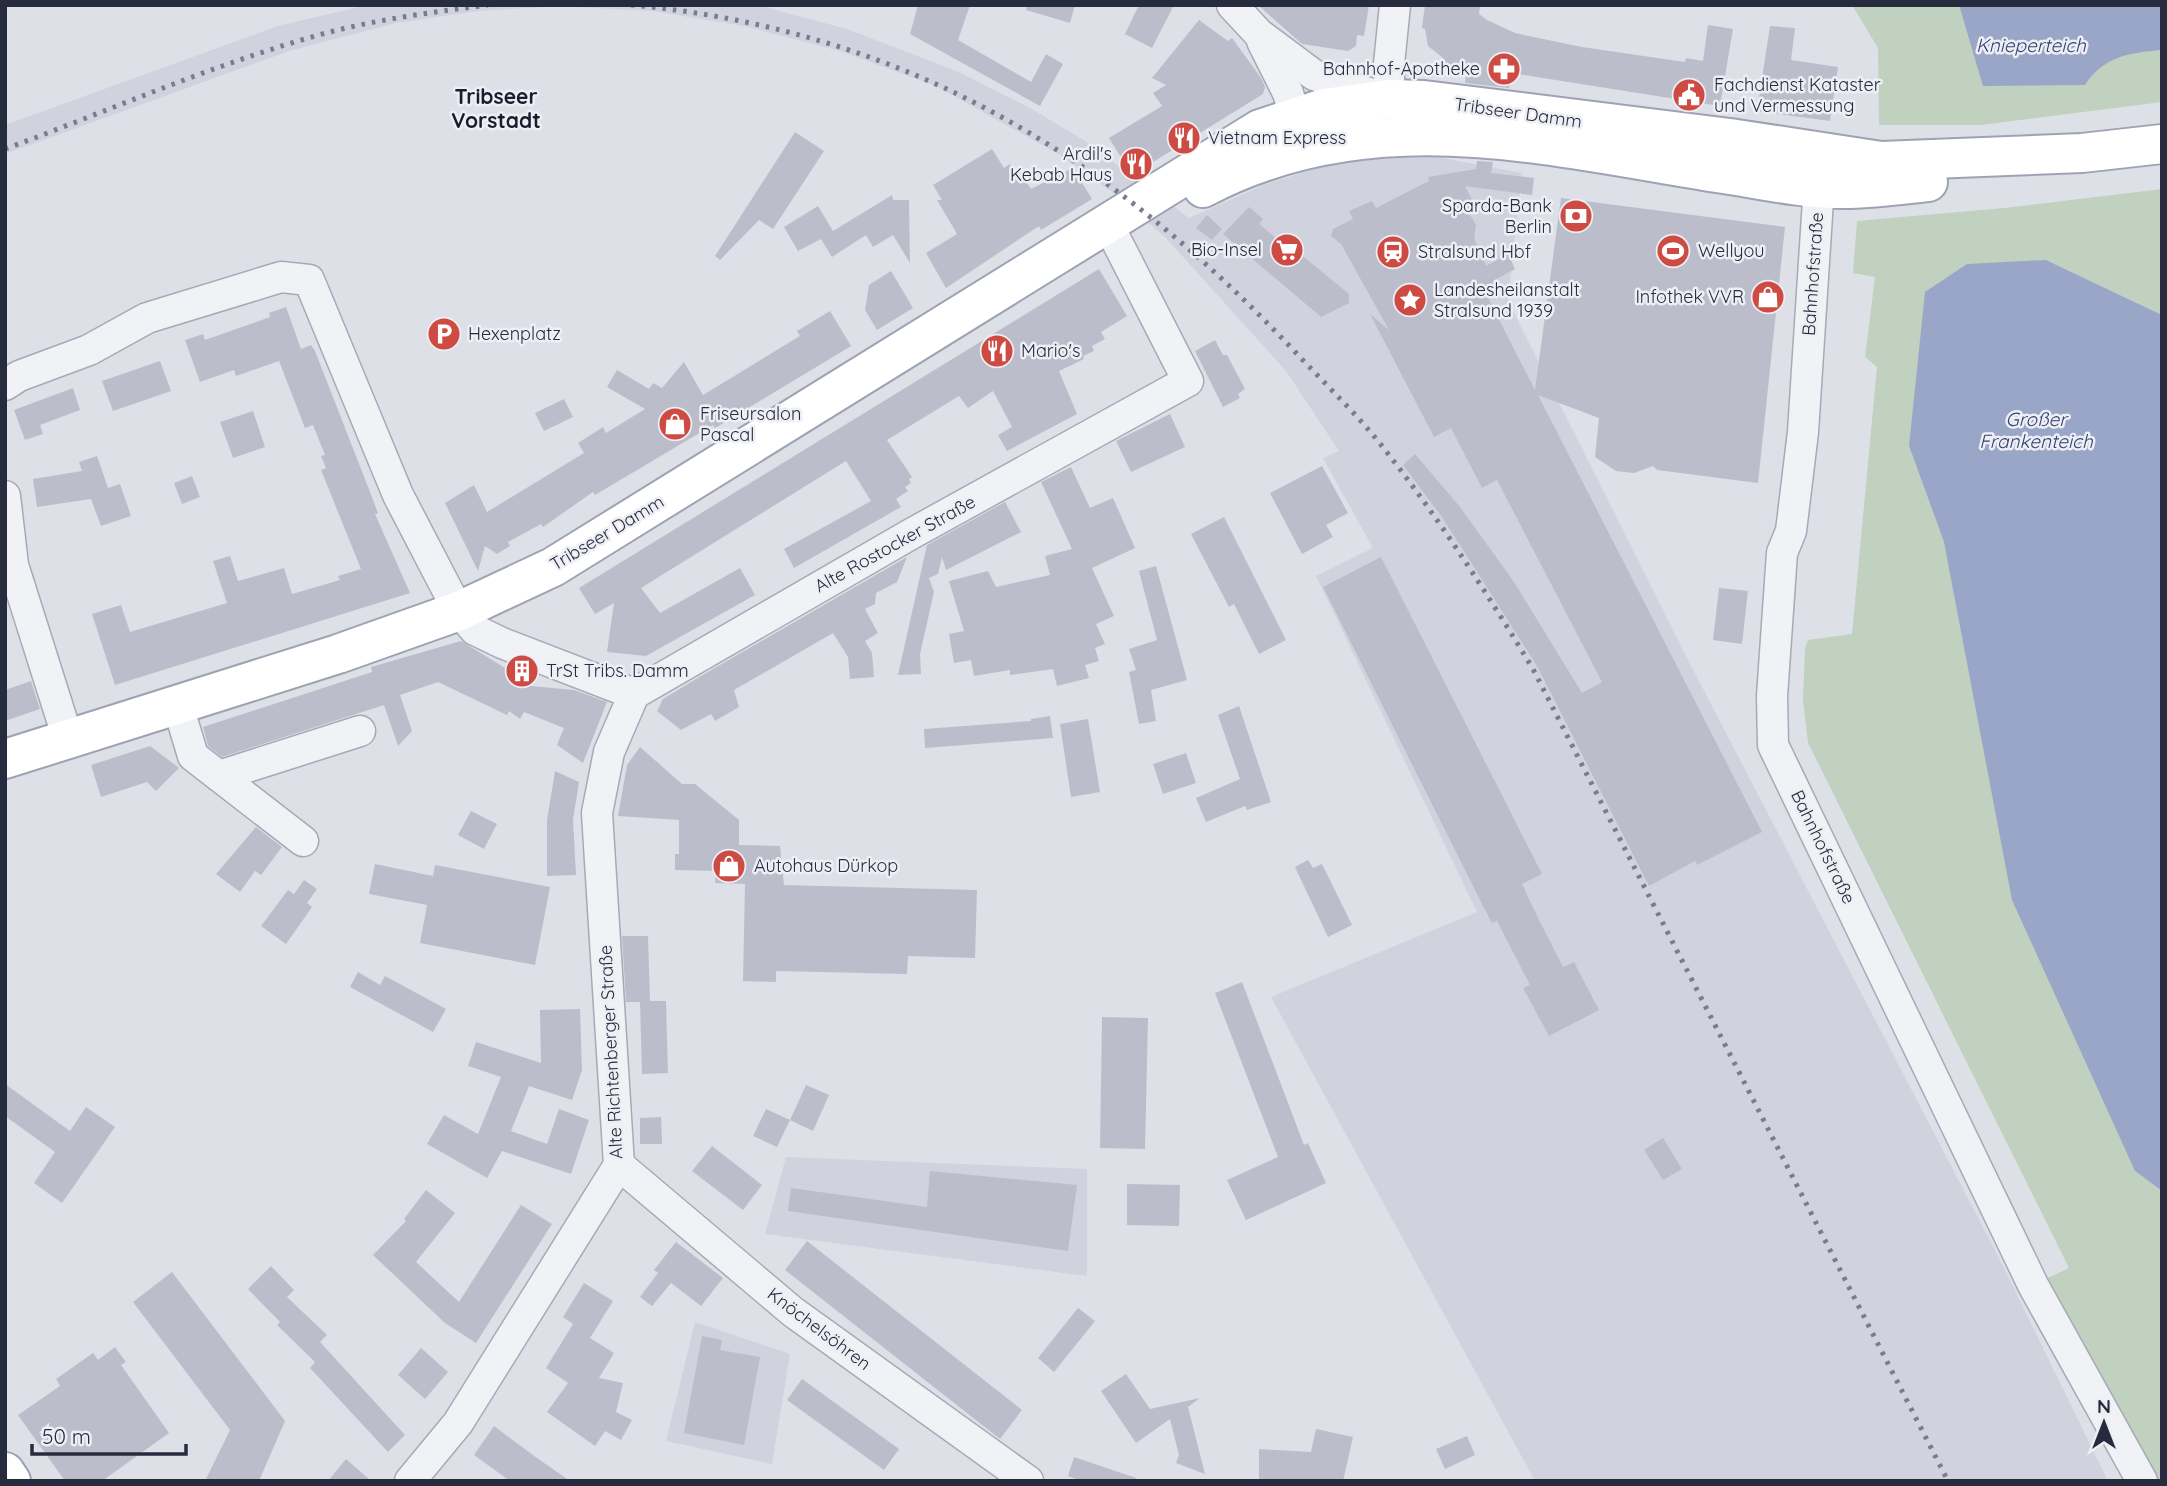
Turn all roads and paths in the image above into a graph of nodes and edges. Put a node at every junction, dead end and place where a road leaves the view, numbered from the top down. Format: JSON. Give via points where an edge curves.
{"nodes":[{"id":1,"x":1232,"y":5,"type":"edge"},
{"id":2,"x":1395,"y":5,"type":"edge"},
{"id":3,"x":1259,"y":34,"type":"junction"},
{"id":4,"x":1389,"y":117,"type":"junction"},
{"id":5,"x":1302,"y":144,"type":"junction"},
{"id":6,"x":2162,"y":144,"type":"edge"},
{"id":7,"x":1820,"y":170,"type":"junction"},
{"id":8,"x":1114,"y":236,"type":"junction"},
{"id":9,"x":1001,"y":289,"type":"junction"},
{"id":10,"x":5,"y":385,"type":"edge"},
{"id":11,"x":5,"y":496,"type":"edge"},
{"id":12,"x":461,"y":612,"type":"junction"},
{"id":13,"x":634,"y":694,"type":"junction"},
{"id":14,"x":178,"y":706,"type":"junction"},
{"id":15,"x":360,"y":731,"type":"dead end"},
{"id":16,"x":68,"y":739,"type":"junction"},
{"id":17,"x":5,"y":759,"type":"edge"},
{"id":18,"x":219,"y":776,"type":"junction"},
{"id":19,"x":303,"y":841,"type":"dead end"},
{"id":20,"x":619,"y":1165,"type":"junction"},
{"id":21,"x":5,"y":1472,"type":"edge"},
{"id":22,"x":11,"y":1481,"type":"edge"},
{"id":23,"x":410,"y":1481,"type":"edge"},
{"id":24,"x":1028,"y":1481,"type":"edge"},
{"id":25,"x":2142,"y":1481,"type":"edge"}],
"edges":[{"from":1,"to":3,"type":"street"},
{"from":2,"to":4,"type":"street"},
{"from":3,"to":4,"type":"street","via":[[1321,80]]},
{"from":3,"to":5,"type":"street","via":[[1288,93]]},
{"from":4,"to":5,"type":"main road","name":"Tribseer Damm"},
{"from":4,"to":7,"type":"main road","name":"Tribseer Damm","via":[[1441,134]]},
{"from":5,"to":8,"type":"main road","name":"Tribseer Damm","via":[[1213,183]]},
{"from":5,"to":9,"type":"main road","name":"Tribseer Damm","via":[[1260,129]]},
{"from":6,"to":7,"type":"main road","name":"Tribseer Damm","via":[[2082,153],[1881,161]]},
{"from":7,"to":25,"type":"street","name":"Bahnhofstraße","via":[[1802,432],[1791,531],[1782,553],[1773,745],[2033,1285]]},
{"from":8,"to":9,"type":"main road","name":"Tribseer Damm"},
{"from":8,"to":13,"type":"street","name":"Alte Rostocker Straße","via":[[1188,381]]},
{"from":9,"to":12,"type":"main road","name":"Tribseer Damm","via":[[553,567]]},
{"from":10,"to":12,"type":"street","via":[[89,350],[147,317],[281,277],[309,280],[398,495]]},
{"from":11,"to":16,"type":"street","via":[[13,565]]},
{"from":12,"to":13,"type":"street"},
{"from":12,"to":14,"type":"main road","name":"Tribseer Damm"},
{"from":13,"to":20,"type":"street","name":"Alte Richtenberger Straße","via":[[609,752],[597,813]]},
{"from":14,"to":16,"type":"main road","name":"Tribseer Damm"},
{"from":14,"to":18,"type":"street","via":[[193,756]]},
{"from":15,"to":18,"type":"street"},
{"from":16,"to":17,"type":"main road","name":"Tribseer Damm"},
{"from":18,"to":19,"type":"street"},
{"from":20,"to":23,"type":"street","name":"Alte Richtenberger Straße","via":[[458,1423]]},
{"from":20,"to":24,"type":"street","name":"Knöchelsöhren","via":[[793,1312]]},
{"from":21,"to":22,"type":"main road"}]}
